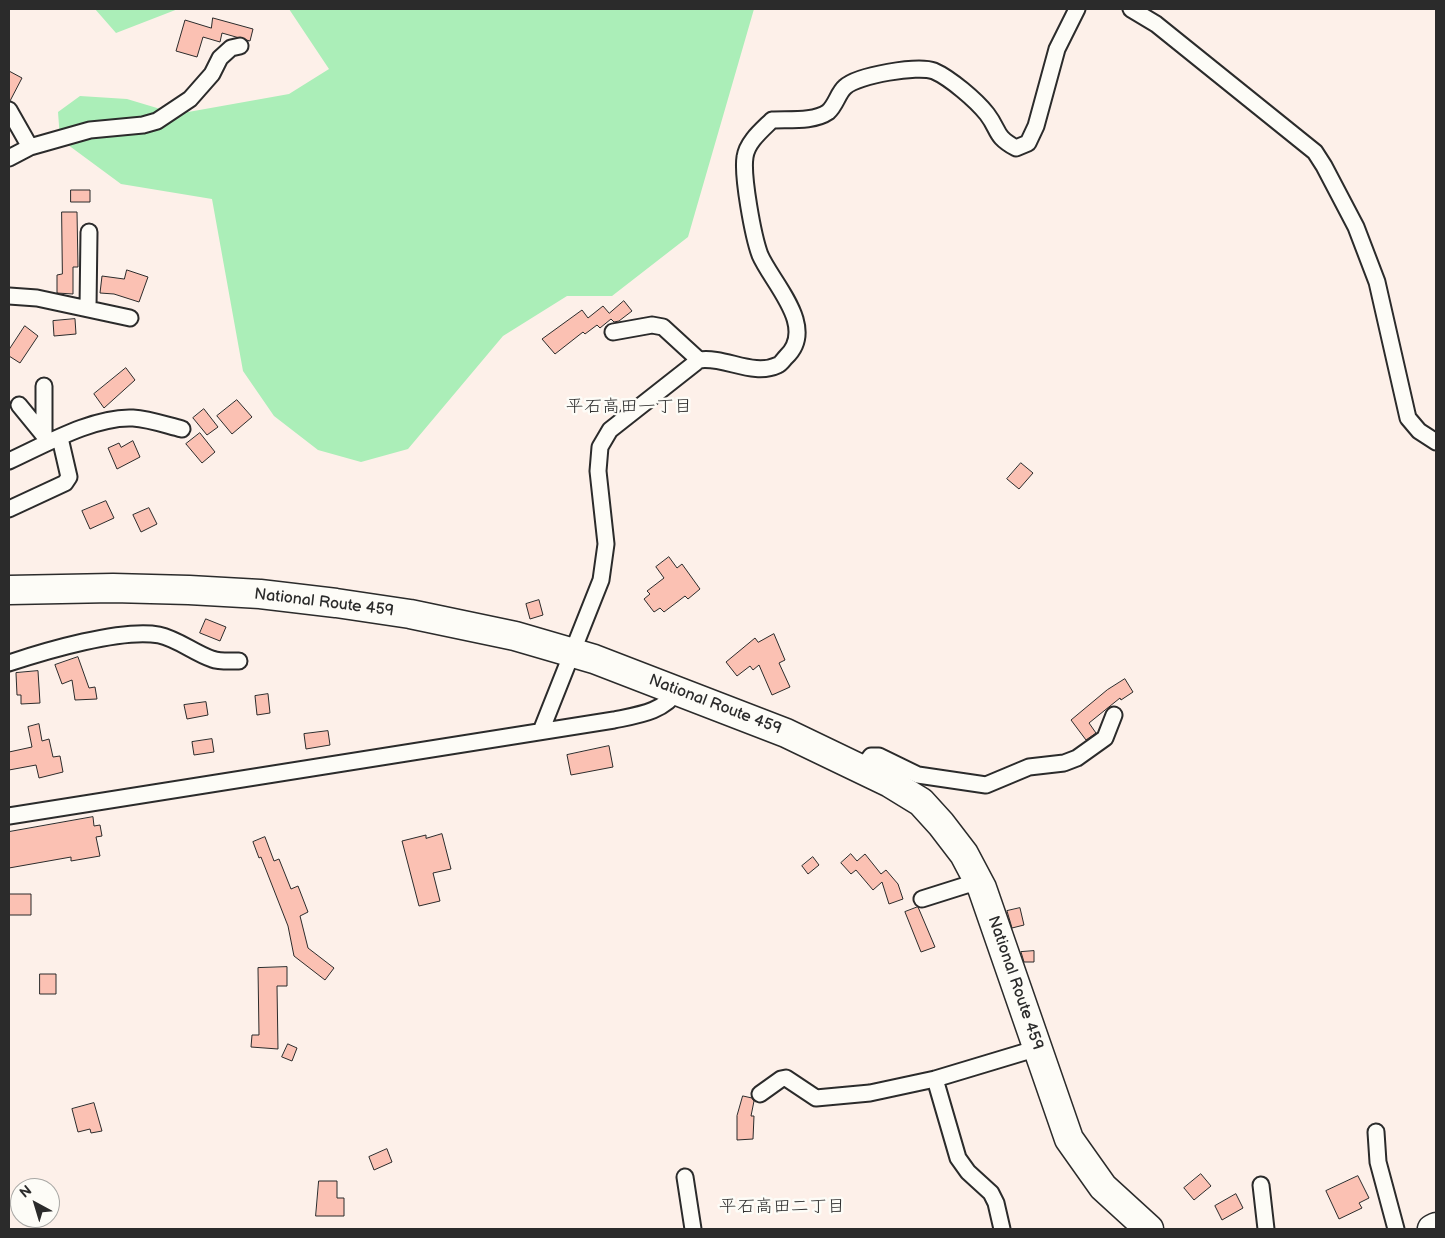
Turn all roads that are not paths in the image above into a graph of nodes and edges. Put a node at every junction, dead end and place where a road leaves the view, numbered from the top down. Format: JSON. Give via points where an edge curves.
{"nodes":[{"id":1,"x":1077,"y":9,"type":"edge"},
{"id":2,"x":1131,"y":9,"type":"edge"},
{"id":3,"x":240,"y":46,"type":"dead end"},
{"id":4,"x":9,"y":110,"type":"edge"},
{"id":5,"x":30,"y":147,"type":"junction"},
{"id":6,"x":9,"y":158,"type":"edge"},
{"id":7,"x":89,"y":232,"type":"dead end"},
{"id":8,"x":9,"y":296,"type":"edge"},
{"id":9,"x":88,"y":308,"type":"junction"},
{"id":10,"x":130,"y":318,"type":"dead end"},
{"id":11,"x":612,"y":332,"type":"dead end"},
{"id":12,"x":699,"y":360,"type":"junction"},
{"id":13,"x":44,"y":386,"type":"dead end"},
{"id":14,"x":20,"y":405,"type":"dead end"},
{"id":15,"x":182,"y":429,"type":"dead end"},
{"id":16,"x":51,"y":439,"type":"junction"},
{"id":17,"x":1436,"y":442,"type":"edge"},
{"id":18,"x":9,"y":461,"type":"edge"},
{"id":19,"x":9,"y":509,"type":"edge"},
{"id":20,"x":9,"y":590,"type":"edge"},
{"id":21,"x":571,"y":652,"type":"junction"},
{"id":22,"x":239,"y":661,"type":"dead end"},
{"id":23,"x":9,"y":664,"type":"edge"},
{"id":24,"x":678,"y":690,"type":"junction"},
{"id":25,"x":1114,"y":715,"type":"dead end"},
{"id":26,"x":541,"y":731,"type":"junction"},
{"id":27,"x":862,"y":768,"type":"junction"},
{"id":28,"x":9,"y":816,"type":"edge"},
{"id":29,"x":979,"y":882,"type":"junction"},
{"id":30,"x":922,"y":899,"type":"dead end"},
{"id":31,"x":1038,"y":1048,"type":"junction"},
{"id":32,"x":935,"y":1079,"type":"junction"},
{"id":33,"x":760,"y":1094,"type":"dead end"},
{"id":34,"x":1376,"y":1132,"type":"dead end"},
{"id":35,"x":685,"y":1177,"type":"dead end"},
{"id":36,"x":1261,"y":1185,"type":"dead end"},
{"id":37,"x":1436,"y":1227,"type":"edge"},
{"id":38,"x":693,"y":1229,"type":"edge"},
{"id":39,"x":1002,"y":1229,"type":"edge"},
{"id":40,"x":1149,"y":1229,"type":"edge"},
{"id":41,"x":1266,"y":1229,"type":"edge"},
{"id":42,"x":1396,"y":1229,"type":"edge"},
{"id":43,"x":1432,"y":1229,"type":"edge"}],
"edges":[{"from":1,"to":12,"type":"street","via":[[1057,49],[1036,126],[1028,143],[1016,148],[1002,141],[987,114],[951,81],[932,70],[860,78],[845,87],[828,112],[815,117],[772,120],[752,140],[745,156],[746,190],[760,254],[791,305],[797,338],[792,352],[778,365],[757,369]]},
{"from":2,"to":17,"type":"street","via":[[1156,24],[1315,152],[1356,226],[1377,282],[1408,418],[1419,431]]},
{"from":3,"to":5,"type":"street","via":[[231,48],[220,58],[212,74],[190,99],[157,121],[90,130]]},
{"from":4,"to":5,"type":"street"},
{"from":5,"to":6,"type":"street"},
{"from":7,"to":9,"type":"street"},
{"from":8,"to":9,"type":"street"},
{"from":9,"to":10,"type":"street"},
{"from":11,"to":12,"type":"street","via":[[652,325],[663,327]]},
{"from":12,"to":21,"type":"street","via":[[610,430],[600,447],[598,471],[606,544],[601,580]]},
{"from":13,"to":16,"type":"street"},
{"from":14,"to":16,"type":"street"},
{"from":15,"to":16,"type":"street","via":[[134,418],[115,418]]},
{"from":16,"to":18,"type":"street"},
{"from":16,"to":19,"type":"street","via":[[69,477],[66,483]]},
{"from":20,"to":21,"type":"highway","name":"National Route 459","via":[[113,588],[260,594],[410,614],[515,636]]},
{"from":21,"to":24,"type":"highway","name":"National Route 459"},
{"from":21,"to":26,"type":"street"},
{"from":22,"to":23,"type":"street","via":[[214,660],[161,635],[147,634],[104,638]]},
{"from":24,"to":26,"type":"street","via":[[672,699],[644,714]]},
{"from":24,"to":27,"type":"highway","name":"National Route 459","via":[[786,733]]},
{"from":25,"to":27,"type":"street","via":[[1105,738],[1077,758],[1064,763],[1029,767],[986,786],[918,776],[879,756],[871,756]]},
{"from":26,"to":28,"type":"street"},
{"from":27,"to":29,"type":"highway","name":"National Route 459","via":[[921,802],[964,854]]},
{"from":29,"to":30,"type":"street"},
{"from":29,"to":31,"type":"highway","name":"National Route 459"},
{"from":31,"to":32,"type":"street"},
{"from":31,"to":40,"type":"highway","name":"National Route 459","via":[[1069,1139],[1103,1187]]},
{"from":32,"to":33,"type":"street","via":[[870,1093],[816,1098],[786,1078]]},
{"from":32,"to":39,"type":"street","via":[[958,1158],[991,1194]]},
{"from":34,"to":42,"type":"street","via":[[1378,1162]]},
{"from":35,"to":38,"type":"street"},
{"from":36,"to":41,"type":"street"},
{"from":37,"to":43,"type":"highway"}]}
